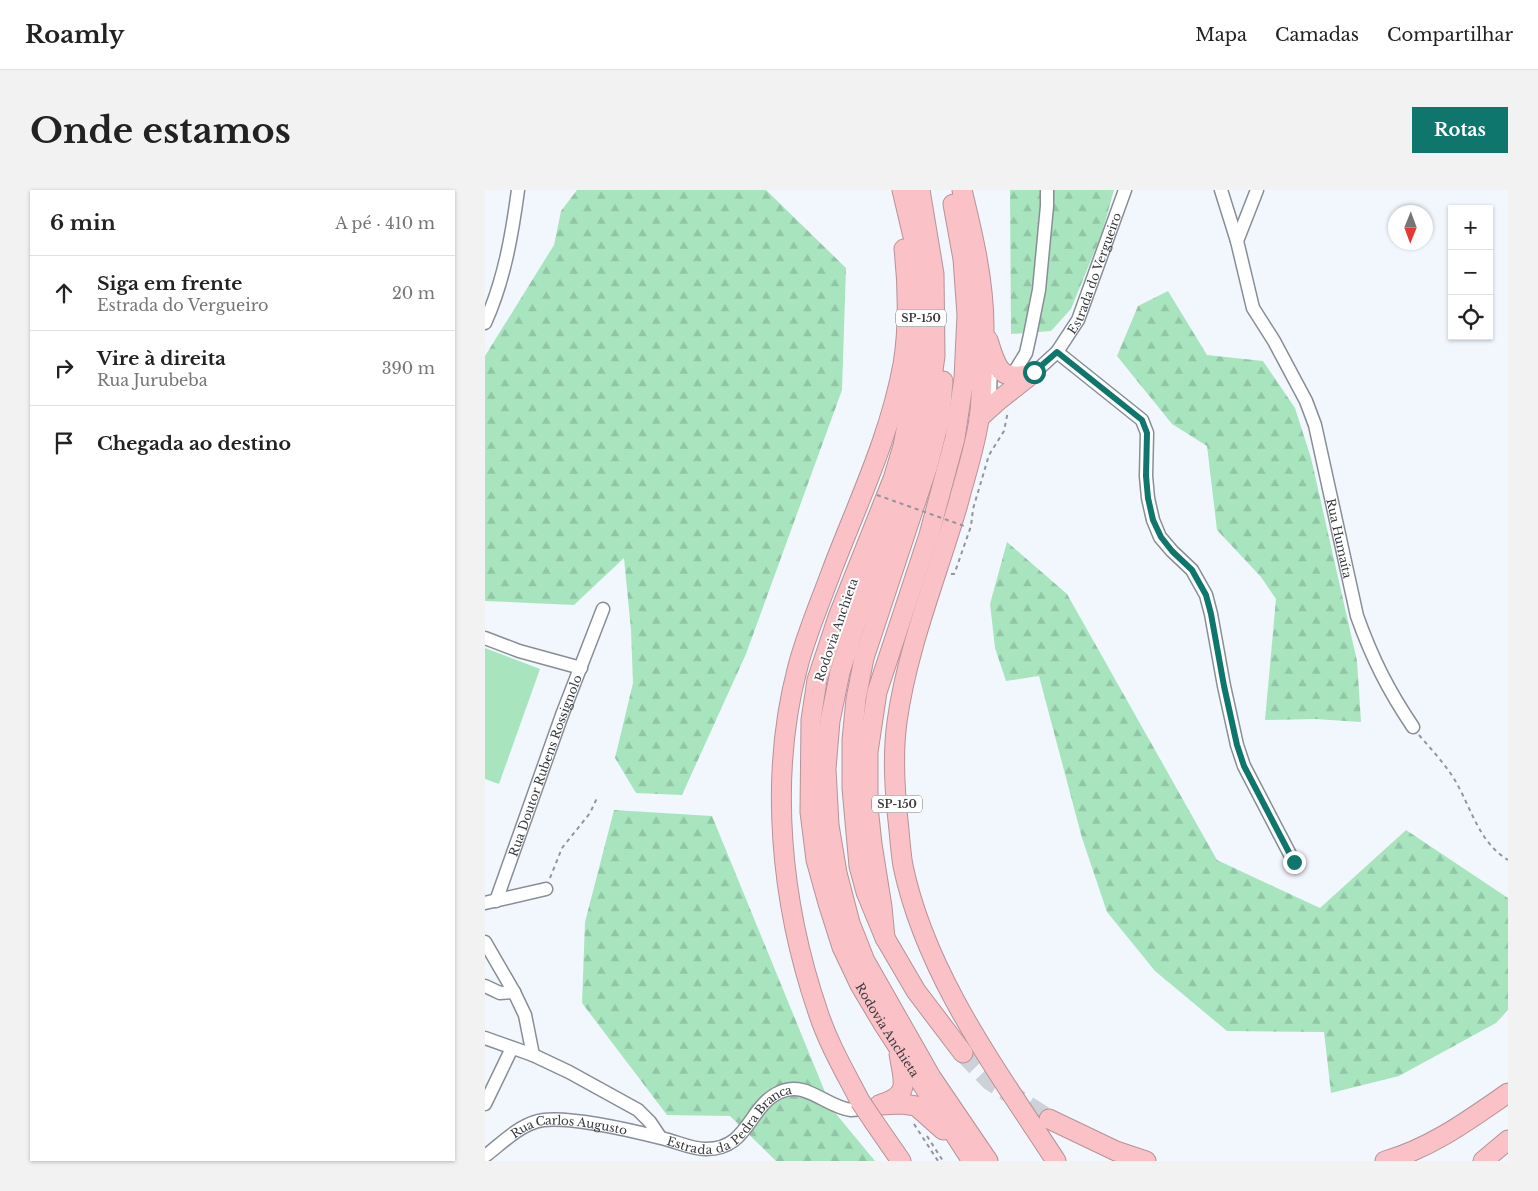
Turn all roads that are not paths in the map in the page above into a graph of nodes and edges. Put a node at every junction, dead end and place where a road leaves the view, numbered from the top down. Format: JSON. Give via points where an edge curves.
{"nodes":[{"id":1,"x":518,"y":190,"type":"edge"},
{"id":2,"x":901,"y":190,"type":"edge"},
{"id":3,"x":920,"y":190,"type":"edge"},
{"id":4,"x":950,"y":190,"type":"edge"},
{"id":5,"x":962,"y":190,"type":"edge"},
{"id":6,"x":1047,"y":190,"type":"edge"},
{"id":7,"x":1125,"y":190,"type":"edge"},
{"id":8,"x":1221,"y":190,"type":"edge"},
{"id":9,"x":1257,"y":190,"type":"edge"},
{"id":10,"x":1237,"y":241,"type":"junction"},
{"id":11,"x":485,"y":323,"type":"edge"},
{"id":12,"x":984,"y":327,"type":"junction"},
{"id":13,"x":1057,"y":352,"type":"junction"},
{"id":14,"x":935,"y":356,"type":"junction"},
{"id":15,"x":1034,"y":372,"type":"joint"},
{"id":16,"x":1013,"y":383,"type":"junction"},
{"id":17,"x":979,"y":418,"type":"junction"},
{"id":18,"x":603,"y":609,"type":"dead end"},
{"id":19,"x":485,"y":638,"type":"edge"},
{"id":20,"x":581,"y":668,"type":"junction"},
{"id":21,"x":1413,"y":727,"type":"road end"},
{"id":22,"x":1294,"y":862,"type":"dead end"},
{"id":23,"x":546,"y":889,"type":"road end"},
{"id":24,"x":490,"y":902,"type":"edge"},
{"id":25,"x":885,"y":938,"type":"junction"},
{"id":26,"x":485,"y":942,"type":"edge"},
{"id":27,"x":485,"y":986,"type":"edge"},
{"id":28,"x":514,"y":992,"type":"junction"},
{"id":29,"x":485,"y":1038,"type":"edge"},
{"id":30,"x":511,"y":1048,"type":"junction"},
{"id":31,"x":898,"y":1048,"type":"junction"},
{"id":32,"x":963,"y":1053,"type":"tunnel mouth"},
{"id":33,"x":533,"y":1055,"type":"junction"},
{"id":34,"x":1508,"y":1094,"type":"edge"},
{"id":35,"x":485,"y":1104,"type":"edge"},
{"id":36,"x":877,"y":1113,"type":"junction"},
{"id":37,"x":1049,"y":1119,"type":"tunnel mouth"},
{"id":38,"x":659,"y":1137,"type":"junction"},
{"id":39,"x":1508,"y":1140,"type":"edge"},
{"id":40,"x":485,"y":1156,"type":"edge"},
{"id":41,"x":969,"y":1157,"type":"edge"},
{"id":42,"x":901,"y":1161,"type":"edge"},
{"id":43,"x":988,"y":1161,"type":"edge"},
{"id":44,"x":1056,"y":1161,"type":"edge"},
{"id":45,"x":1146,"y":1161,"type":"edge"},
{"id":46,"x":1385,"y":1161,"type":"edge"},
{"id":47,"x":1483,"y":1161,"type":"edge"}],
"edges":[{"from":1,"to":11,"type":"street","via":[[502,274]]},
{"from":2,"to":31,"type":"highway","name":"Rodovia Anchieta","number":"SP-150","via":[[920,277],[920,339],[915,383],[893,479],[838,617],[817,680],[811,720],[810,802],[816,860],[842,947],[859,984]]},
{"from":2,"to":36,"type":"highway","bridge":true,"via":[[907,307],[903,363],[887,430],[798,666],[782,760],[782,854],[798,942],[818,1013],[838,1060],[860,1101]]},
{"from":3,"to":14,"type":"highway","name":"Rodovia Anchieta","number":"SP-150","via":[[933,274]]},
{"from":4,"to":25,"type":"highway","via":[[963,259],[967,314],[964,378],[955,438],[929,535],[877,692],[868,752],[867,807]]},
{"from":5,"to":12,"type":"highway","number":"SP-150","via":[[973,233]]},
{"from":6,"to":16,"type":"street","via":[[1039,290],[1025,353]]},
{"from":7,"to":13,"type":"street","name":"Estrada do Vergueiro","via":[[1078,320]]},
{"from":8,"to":10,"type":"street","name":"Rua Humaíta"},
{"from":9,"to":10,"type":"street"},
{"from":10,"to":21,"type":"street","name":"Rua Humaíta","via":[[1253,308],[1306,401],[1315,425],[1357,616],[1367,645],[1381,677]]},
{"from":12,"to":16,"type":"highway","via":[[996,365]]},
{"from":12,"to":17,"type":"highway","number":"SP-150"},
{"from":13,"to":15,"type":"street","name":"Estrada do Vergueiro"},
{"from":13,"to":22,"type":"street","via":[[1142,420],[1147,433],[1146,476],[1153,520],[1161,537],[1192,570],[1206,595],[1237,745],[1244,766]]},
{"from":14,"to":25,"type":"highway","via":[[943,384],[940,418],[918,500],[864,658],[852,740],[852,788],[859,866]]},
{"from":14,"to":43,"type":"highway","name":"Rodovia Anchieta","number":"SP-150","via":[[927,414],[907,485],[840,672],[830,721],[826,770],[829,816],[837,873],[850,923],[865,961],[931,1077]]},
{"from":15,"to":16,"type":"highway"},
{"from":16,"to":17,"type":"highway"},
{"from":17,"to":44,"type":"highway","number":"SP-150","via":[[965,478],[906,678],[897,723],[897,817],[903,864],[913,904],[933,955],[961,1012]]},
{"from":18,"to":20,"type":"street"},
{"from":19,"to":20,"type":"street","name":"Rua Doutor Rubens Rossignolo"},
{"from":20,"to":24,"type":"street","name":"Rua Doutor Rubens Rossignolo"},
{"from":23,"to":24,"type":"street"},
{"from":25,"to":32,"type":"highway","via":[[916,991]]},
{"from":26,"to":28,"type":"street"},
{"from":27,"to":28,"type":"street","via":[[500,993]]},
{"from":28,"to":33,"type":"street","via":[[527,1021]]},
{"from":29,"to":30,"type":"street","name":"Estrada da Pedra Branca"},
{"from":30,"to":33,"type":"street","name":"Estrada da Pedra Branca"},
{"from":30,"to":35,"type":"street"},
{"from":31,"to":36,"type":"highway","via":[[903,1080],[901,1092]]},
{"from":31,"to":41,"type":"highway","name":"Rodovia Anchieta","number":"SP-150"},
{"from":33,"to":38,"type":"street","name":"Estrada da Pedra Branca","via":[[638,1110]]},
{"from":34,"to":46,"type":"highway","via":[[1447,1135]]},
{"from":36,"to":38,"type":"street","name":"Estrada da Pedra Branca","via":[[851,1110],[806,1091],[791,1089],[769,1099],[739,1138],[728,1144],[703,1149]]},
{"from":36,"to":41,"type":"highway","via":[[903,1104],[916,1106]]},
{"from":36,"to":42,"type":"highway"},
{"from":37,"to":45,"type":"highway","via":[[1116,1151]]},
{"from":38,"to":40,"type":"street","name":"Rua Carlos Augusto","via":[[579,1122],[537,1121],[525,1126]]},
{"from":39,"to":47,"type":"highway"}]}
